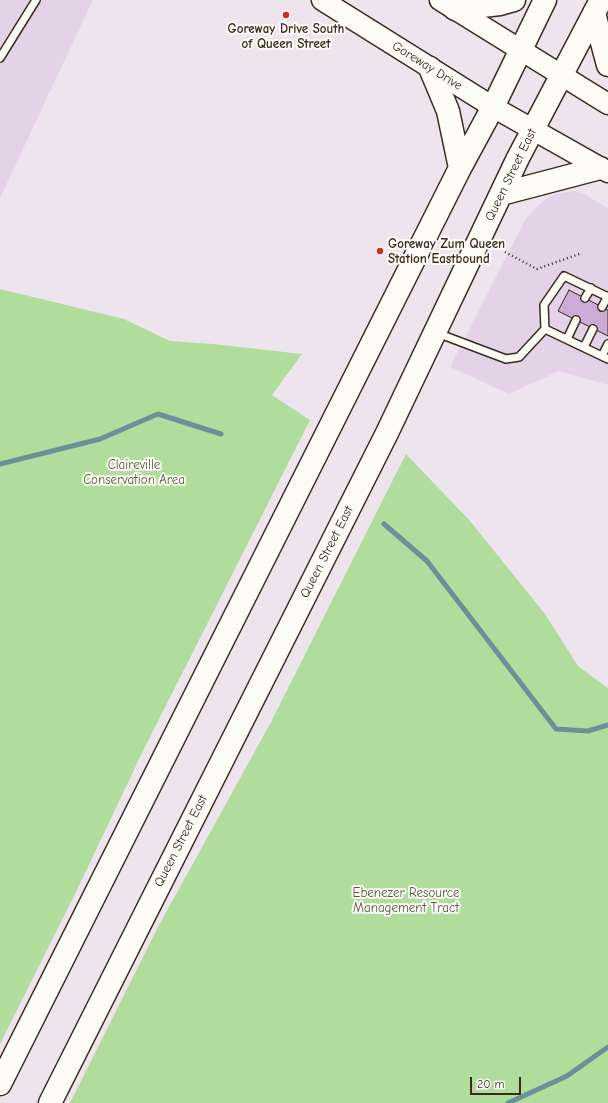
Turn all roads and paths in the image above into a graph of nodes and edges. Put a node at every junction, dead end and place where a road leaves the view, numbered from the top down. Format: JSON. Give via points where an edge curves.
{"nodes":[{"id":1,"x":36,"y":0,"type":"edge"},
{"id":2,"x":322,"y":0,"type":"edge"},
{"id":3,"x":514,"y":0,"type":"edge"},
{"id":4,"x":544,"y":0,"type":"edge"},
{"id":5,"x":448,"y":5,"type":"edge"},
{"id":6,"x":598,"y":7,"type":"edge"},
{"id":7,"x":520,"y":50,"type":"junction"},
{"id":8,"x":0,"y":58,"type":"edge"},
{"id":9,"x":608,"y":65,"type":"edge"},
{"id":10,"x":430,"y":68,"type":"junction"},
{"id":11,"x":560,"y":75,"type":"junction"},
{"id":12,"x":608,"y":104,"type":"edge"},
{"id":13,"x":493,"y":107,"type":"junction"},
{"id":14,"x":533,"y":130,"type":"junction"},
{"id":15,"x":460,"y":168,"type":"junction"},
{"id":16,"x":604,"y":170,"type":"edge"},
{"id":17,"x":501,"y":194,"type":"junction"},
{"id":18,"x":505,"y":252,"type":"dead end"},
{"id":19,"x":582,"y":252,"type":"dead end"},
{"id":20,"x":591,"y":288,"type":"junction"},
{"id":21,"x":608,"y":296,"type":"edge"},
{"id":22,"x":585,"y":298,"type":"dead end"},
{"id":23,"x":602,"y":307,"type":"dead end"},
{"id":24,"x":576,"y":320,"type":"dead end"},
{"id":25,"x":545,"y":329,"type":"junction"},
{"id":26,"x":593,"y":329,"type":"dead end"},
{"id":27,"x":435,"y":332,"type":"junction"},
{"id":28,"x":567,"y":339,"type":"junction"},
{"id":29,"x":608,"y":344,"type":"edge"},
{"id":30,"x":584,"y":347,"type":"junction"},
{"id":31,"x":605,"y":358,"type":"edge"},
{"id":32,"x":0,"y":1084,"type":"edge"},
{"id":33,"x":50,"y":1103,"type":"edge"}],
"edges":[{"from":1,"to":8,"type":"lane"},
{"from":2,"to":10,"type":"main road","name":"Goreway Drive"},
{"from":3,"to":5,"type":"main road","via":[[500,4]]},
{"from":4,"to":7,"type":"main road"},
{"from":5,"to":7,"type":"main road"},
{"from":6,"to":9,"type":"main road"},
{"from":6,"to":11,"type":"main road","name":"Queen Street East"},
{"from":7,"to":11,"type":"main road"},
{"from":7,"to":13,"type":"main road"},
{"from":10,"to":13,"type":"main road","name":"Goreway Drive"},
{"from":10,"to":15,"type":"main road","via":[[448,111]]},
{"from":11,"to":12,"type":"main road"},
{"from":11,"to":14,"type":"main road","name":"Queen Street East"},
{"from":13,"to":14,"type":"main road","name":"Goreway Drive"},
{"from":13,"to":15,"type":"main road"},
{"from":14,"to":16,"type":"main road","name":"Goreway Drive"},
{"from":14,"to":17,"type":"main road","name":"Queen Street East"},
{"from":15,"to":32,"type":"main road"},
{"from":16,"to":17,"type":"main road"},
{"from":17,"to":27,"type":"main road","name":"Queen Street East"},
{"from":18,"to":19,"type":"path","via":[[537,269]]},
{"from":20,"to":21,"type":"lane"},
{"from":20,"to":22,"type":"lane"},
{"from":20,"to":25,"type":"lane","via":[[564,276],[544,305]]},
{"from":21,"to":23,"type":"lane"},
{"from":24,"to":28,"type":"lane"},
{"from":25,"to":27,"type":"lane","via":[[519,356],[506,359]]},
{"from":25,"to":28,"type":"lane"},
{"from":26,"to":30,"type":"lane"},
{"from":27,"to":33,"type":"main road","name":"Queen Street East"},
{"from":28,"to":30,"type":"lane"},
{"from":29,"to":31,"type":"lane"},
{"from":30,"to":31,"type":"lane"}]}
